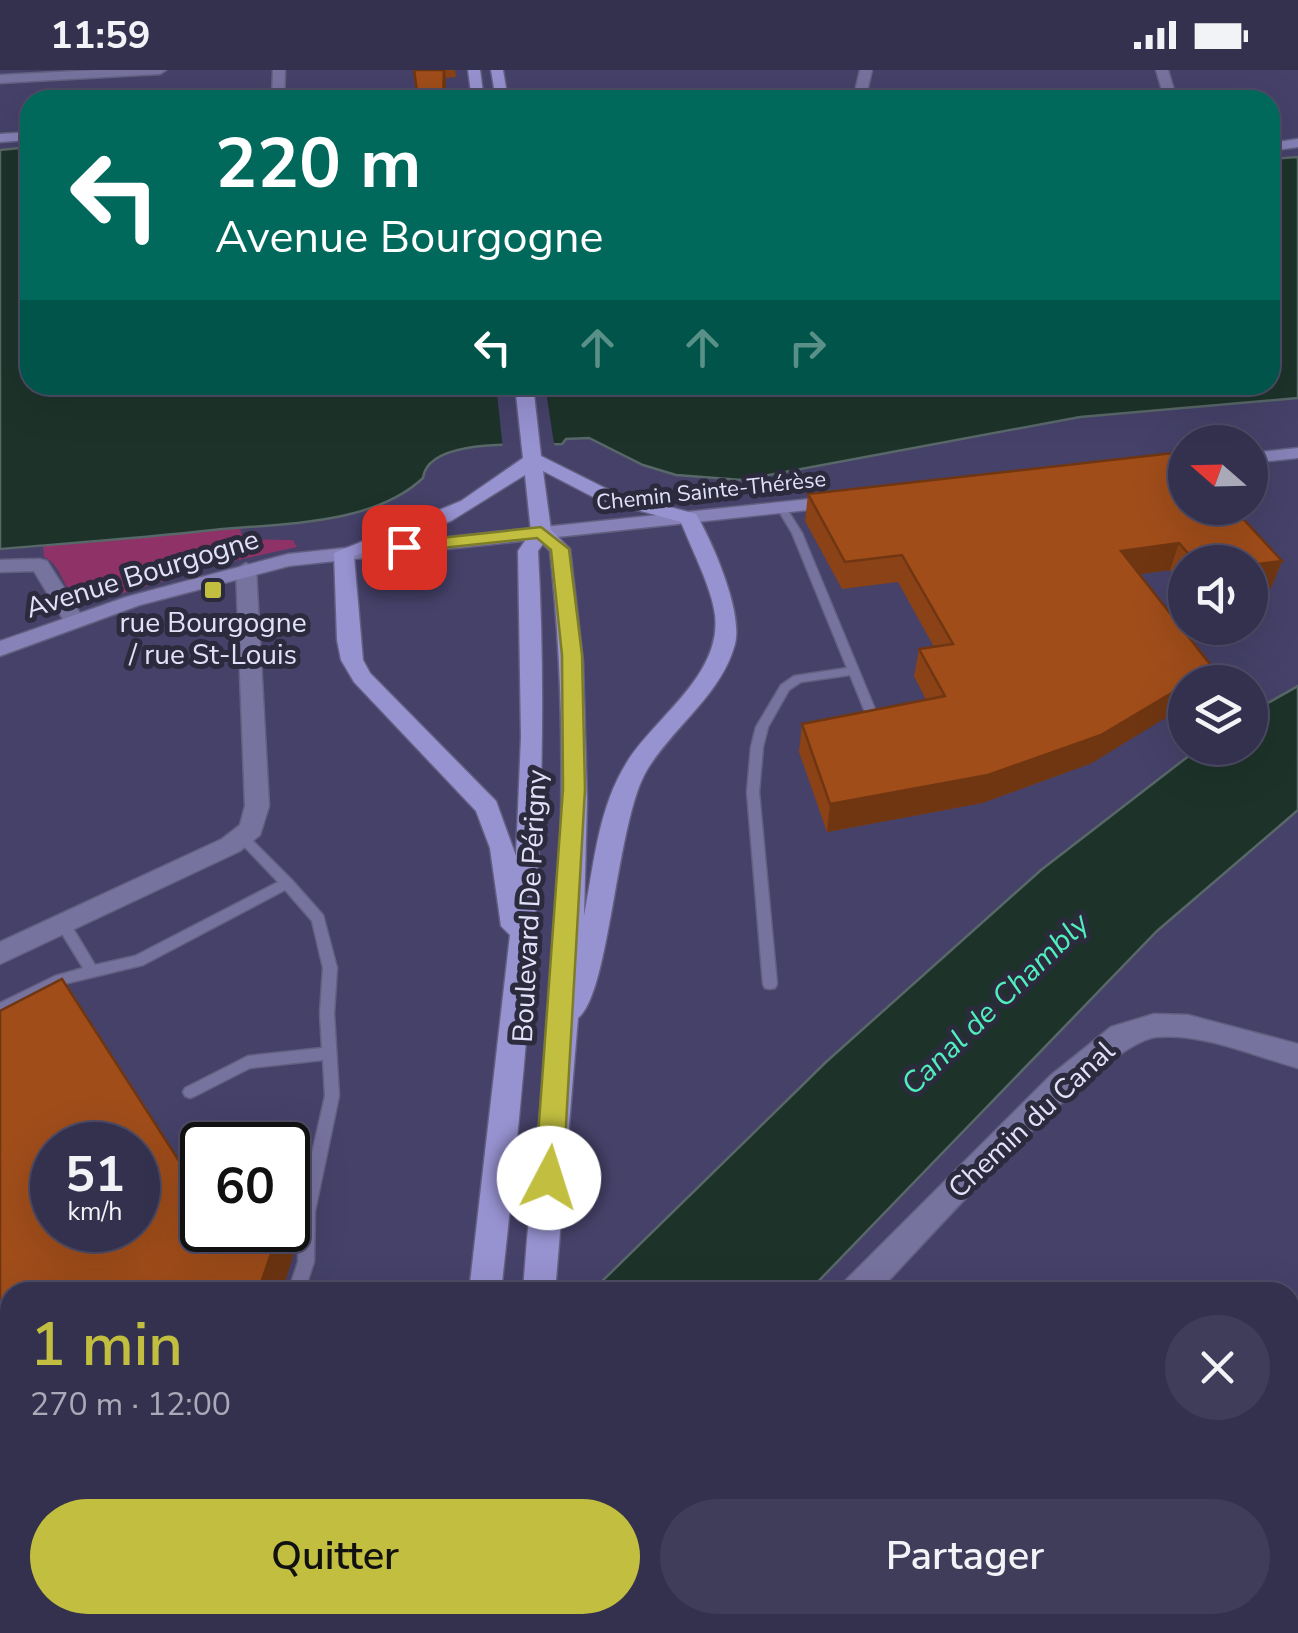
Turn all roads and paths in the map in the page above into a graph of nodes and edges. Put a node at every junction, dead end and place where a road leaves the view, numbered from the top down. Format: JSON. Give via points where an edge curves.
{"nodes":[{"id":1,"x":160,"y":70,"type":"edge"},
{"id":2,"x":63,"y":76,"type":"edge"},
{"id":3,"x":0,"y":79,"type":"edge"},
{"id":4,"x":525,"y":395,"type":"edge"},
{"id":5,"x":1298,"y":453,"type":"edge"},
{"id":6,"x":1268,"y":456,"type":"edge"},
{"id":7,"x":534,"y":458,"type":"junction"},
{"id":8,"x":864,"y":499,"type":"edge"},
{"id":9,"x":782,"y":508,"type":"junction"},
{"id":10,"x":689,"y":518,"type":"junction"},
{"id":11,"x":541,"y":532,"type":"junction"},
{"id":12,"x":344,"y":553,"type":"junction"},
{"id":13,"x":0,"y":566,"type":"edge"},
{"id":14,"x":246,"y":569,"type":"junction"},
{"id":15,"x":74,"y":621,"type":"junction"},
{"id":16,"x":0,"y":649,"type":"edge"},
{"id":17,"x":854,"y":672,"type":"junction"},
{"id":18,"x":878,"y":730,"type":"edge"},
{"id":19,"x":247,"y":833,"type":"junction"},
{"id":20,"x":287,"y":883,"type":"junction"},
{"id":21,"x":63,"y":924,"type":"junction"},
{"id":22,"x":0,"y":954,"type":"edge"},
{"id":23,"x":519,"y":960,"type":"junction"},
{"id":24,"x":92,"y":971,"type":"junction"},
{"id":25,"x":770,"y":984,"type":"dead end"},
{"id":26,"x":0,"y":1009,"type":"edge"},
{"id":27,"x":560,"y":1048,"type":"junction"},
{"id":28,"x":329,"y":1053,"type":"junction"},
{"id":29,"x":1298,"y":1056,"type":"edge"},
{"id":30,"x":190,"y":1092,"type":"dead end"},
{"id":31,"x":486,"y":1279,"type":"edge"},
{"id":32,"x":299,"y":1282,"type":"edge"},
{"id":33,"x":540,"y":1282,"type":"edge"},
{"id":34,"x":866,"y":1282,"type":"edge"}],
"edges":[{"from":1,"to":2,"type":"street"},
{"from":2,"to":3,"type":"street"},
{"from":4,"to":7,"type":"main road","name":"Boulevard De Périgny"},
{"from":5,"to":6,"type":"street"},
{"from":7,"to":10,"type":"main road","via":[[604,495]]},
{"from":7,"to":11,"type":"main road","name":"Boulevard De Périgny"},
{"from":7,"to":12,"type":"main road","via":[[460,510]]},
{"from":8,"to":9,"type":"street","name":"Chemin Sainte-Thérèse"},
{"from":9,"to":10,"type":"street","name":"Chemin Sainte-Thérèse"},
{"from":9,"to":17,"type":"lane"},
{"from":10,"to":11,"type":"street","name":"Chemin Sainte-Thérèse"},
{"from":10,"to":27,"type":"main road","via":[[726,614],[722,652],[637,765],[617,806],[590,952]]},
{"from":11,"to":12,"type":"street","name":"Avenue Bourgogne"},
{"from":11,"to":23,"type":"main road","name":"Boulevard De Périgny","via":[[528,551],[536,740]]},
{"from":11,"to":27,"type":"main road","name":"Boulevard De Périgny","via":[[560,549],[574,706]]},
{"from":12,"to":14,"type":"street","name":"Avenue Bourgogne"},
{"from":12,"to":23,"type":"main road","via":[[352,660],[487,807],[502,848]]},
{"from":13,"to":15,"type":"street","via":[[40,565]]},
{"from":14,"to":15,"type":"street","name":"Avenue Bourgogne"},
{"from":14,"to":19,"type":"street","via":[[257,806]]},
{"from":15,"to":16,"type":"street","name":"Avenue Bourgogne"},
{"from":17,"to":18,"type":"lane"},
{"from":17,"to":25,"type":"lane","via":[[798,679],[762,727],[754,792]]},
{"from":19,"to":20,"type":"lane"},
{"from":19,"to":21,"type":"street"},
{"from":20,"to":24,"type":"lane","via":[[138,960]]},
{"from":20,"to":28,"type":"lane","via":[[310,906],[324,940]]},
{"from":21,"to":22,"type":"street"},
{"from":21,"to":24,"type":"lane"},
{"from":23,"to":31,"type":"main road","name":"Boulevard De Périgny"},
{"from":24,"to":26,"type":"lane"},
{"from":27,"to":33,"type":"main road","name":"Boulevard De Périgny"},
{"from":28,"to":30,"type":"lane","via":[[248,1062]]},
{"from":28,"to":32,"type":"lane","via":[[332,1096]]},
{"from":29,"to":34,"type":"street","name":"Chemin du Canal","via":[[1188,1026],[1154,1025],[1121,1034],[1060,1084]]}]}
